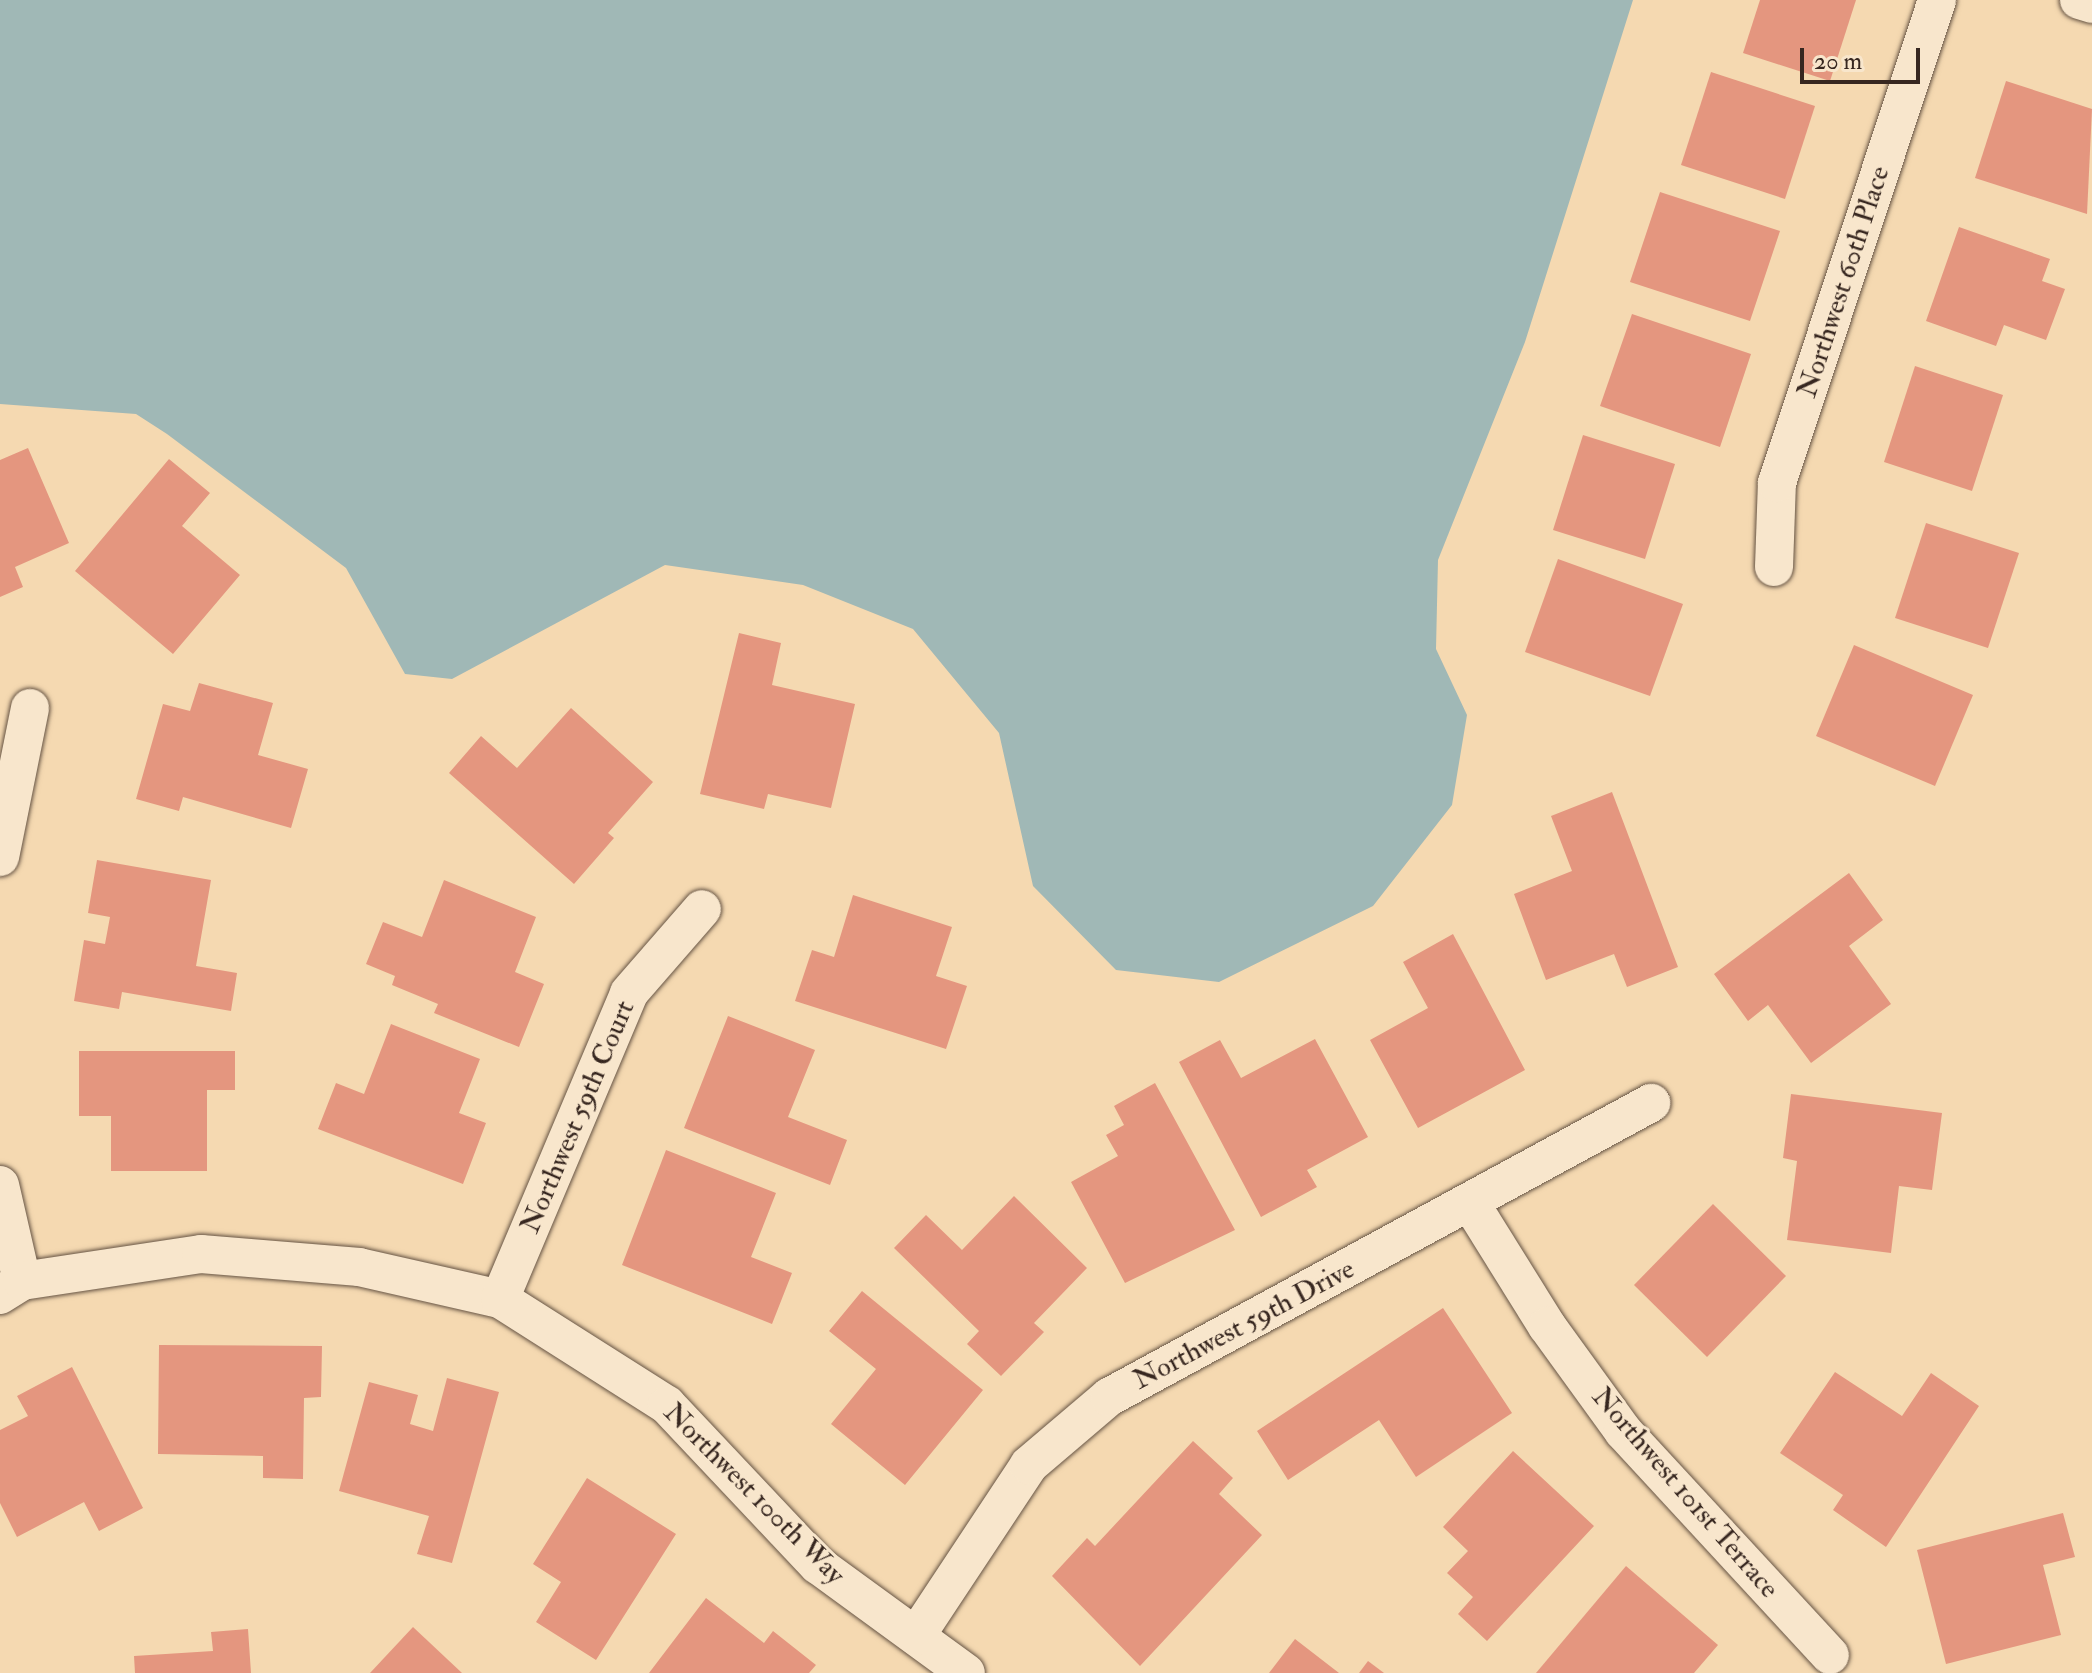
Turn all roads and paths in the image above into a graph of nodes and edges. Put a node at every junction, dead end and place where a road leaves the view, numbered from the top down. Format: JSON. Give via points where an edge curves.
{"nodes":[{"id":1,"x":1937,"y":0,"type":"edge"},
{"id":2,"x":2079,"y":0,"type":"edge"},
{"id":3,"x":2092,"y":4,"type":"edge"},
{"id":4,"x":1774,"y":567,"type":"dead end"},
{"id":5,"x":30,"y":708,"type":"dead end"},
{"id":6,"x":0,"y":857,"type":"edge"},
{"id":7,"x":702,"y":909,"type":"dead end"},
{"id":8,"x":1651,"y":1103,"type":"dead end"},
{"id":9,"x":0,"y":1185,"type":"edge"},
{"id":10,"x":1471,"y":1204,"type":"junction"},
{"id":11,"x":11,"y":1288,"type":"edge"},
{"id":12,"x":500,"y":1299,"type":"junction"},
{"id":13,"x":916,"y":1636,"type":"junction"},
{"id":14,"x":1830,"y":1655,"type":"dead end"},
{"id":15,"x":966,"y":1673,"type":"edge"}],
"edges":[{"from":1,"to":4,"type":"street","name":"Northwest 60th Place","via":[[1777,483]]},
{"from":2,"to":3,"type":"street"},
{"from":5,"to":6,"type":"street"},
{"from":7,"to":12,"type":"street","name":"Northwest 59th Court","via":[[629,993]]},
{"from":8,"to":10,"type":"street","name":"Northwest 59th Drive"},
{"from":9,"to":11,"type":"street"},
{"from":10,"to":13,"type":"street","name":"Northwest 59th Drive","via":[[1109,1397],[1029,1465]]},
{"from":10,"to":14,"type":"street","name":"Northwest 101st Terrace","via":[[1547,1326],[1623,1431]]},
{"from":11,"to":12,"type":"street","name":"Northwest 100th Way","via":[[201,1254],[359,1267]]},
{"from":12,"to":13,"type":"street","name":"Northwest 100th Way","via":[[667,1405],[818,1565]]},
{"from":13,"to":15,"type":"street","name":"Northwest 100th Way"}]}
